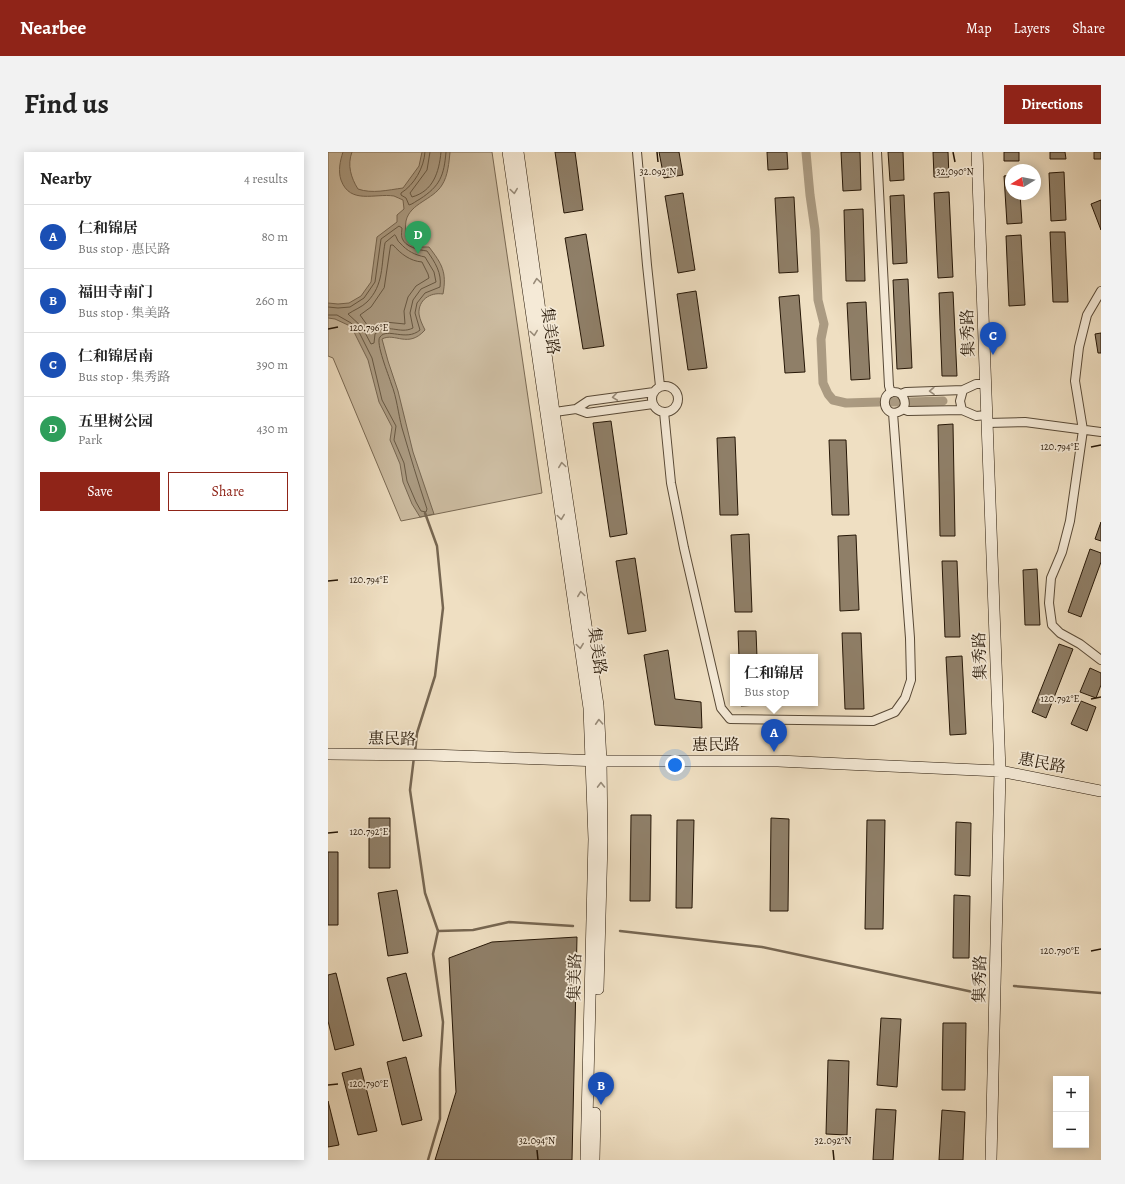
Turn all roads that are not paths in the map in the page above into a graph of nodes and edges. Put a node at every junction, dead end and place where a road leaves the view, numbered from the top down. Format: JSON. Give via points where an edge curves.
{"nodes":[{"id":1,"x":508,"y":152,"type":"edge"},
{"id":2,"x":518,"y":152,"type":"edge"},
{"id":3,"x":636,"y":152,"type":"edge"},
{"id":4,"x":877,"y":152,"type":"edge"},
{"id":5,"x":977,"y":152,"type":"edge"},
{"id":6,"x":1101,"y":291,"type":"edge"},
{"id":7,"x":986,"y":384,"type":"junction"},
{"id":8,"x":657,"y":389,"type":"junction"},
{"id":9,"x":963,"y":390,"type":"junction"},
{"id":10,"x":891,"y":393,"type":"junction"},
{"id":11,"x":901,"y":394,"type":"junction"},
{"id":12,"x":653,"y":404,"type":"junction"},
{"id":13,"x":576,"y":409,"type":"junction"},
{"id":14,"x":903,"y":409,"type":"junction"},
{"id":15,"x":962,"y":410,"type":"junction"},
{"id":16,"x":550,"y":412,"type":"junction"},
{"id":17,"x":664,"y":412,"type":"junction"},
{"id":18,"x":893,"y":413,"type":"junction"},
{"id":19,"x":987,"y":419,"type":"junction"},
{"id":20,"x":1083,"y":430,"type":"junction"},
{"id":21,"x":1101,"y":432,"type":"edge"},
{"id":22,"x":1101,"y":660,"type":"edge"},
{"id":23,"x":328,"y":754,"type":"edge"},
{"id":24,"x":596,"y":761,"type":"junction"},
{"id":25,"x":1000,"y":771,"type":"junction"},
{"id":26,"x":1101,"y":791,"type":"edge"},
{"id":27,"x":586,"y":1160,"type":"edge"},
{"id":28,"x":594,"y":1160,"type":"edge"},
{"id":29,"x":991,"y":1160,"type":"edge"}],
"edges":[{"from":1,"to":16,"type":"street","name":"集美路","one_way":true},
{"from":16,"to":2,"type":"street","name":"集美路","one_way":true},
{"from":3,"to":8,"type":"street"},
{"from":4,"to":10,"type":"street"},
{"from":5,"to":7,"type":"street","name":"集秀路"},
{"from":6,"to":20,"type":"street","via":[[1087,315],[1079,347],[1075,381]]},
{"from":7,"to":9,"type":"street","via":[[976,384]]},
{"from":7,"to":19,"type":"street","name":"集秀路"},
{"from":8,"to":12,"type":"street","via":[[652,396]]},
{"from":8,"to":13,"type":"street","one_way":true,"via":[[588,402]]},
{"from":8,"to":17,"type":"street","via":[[668,386],[675,390],[678,398],[678,403],[672,410]]},
{"from":9,"to":11,"type":"street","one_way":true},
{"from":9,"to":15,"type":"street","via":[[960,401]]},
{"from":10,"to":11,"type":"street"},
{"from":10,"to":18,"type":"street","via":[[884,403],[887,410]]},
{"from":11,"to":14,"type":"street","via":[[905,399]]},
{"from":12,"to":13,"type":"street","via":[[587,413]]},
{"from":12,"to":17,"type":"street"},
{"from":13,"to":16,"type":"street"},
{"from":14,"to":15,"type":"street","via":[[908,412]]},
{"from":14,"to":18,"type":"street"},
{"from":15,"to":19,"type":"street"},
{"from":16,"to":24,"type":"street","name":"集美路","via":[[598,705]]},
{"from":17,"to":18,"type":"street","via":[[671,483],[721,708],[730,719],[873,721],[895,712],[905,698],[911,680]]},
{"from":19,"to":20,"type":"street"},
{"from":19,"to":25,"type":"street","name":"集秀路"},
{"from":20,"to":21,"type":"street"},
{"from":20,"to":22,"type":"street","via":[[1070,521],[1062,552],[1051,578],[1049,603],[1052,625]]},
{"from":23,"to":24,"type":"street","name":"惠民路"},
{"from":24,"to":25,"type":"street","name":"惠民路","via":[[778,761]]},
{"from":24,"to":27,"type":"street","name":"集美路"},
{"from":28,"to":24,"type":"street","name":"集美路","one_way":true,"via":[[602,841]]},
{"from":25,"to":26,"type":"street","name":"惠民路"},
{"from":25,"to":29,"type":"street","name":"集秀路"}]}
